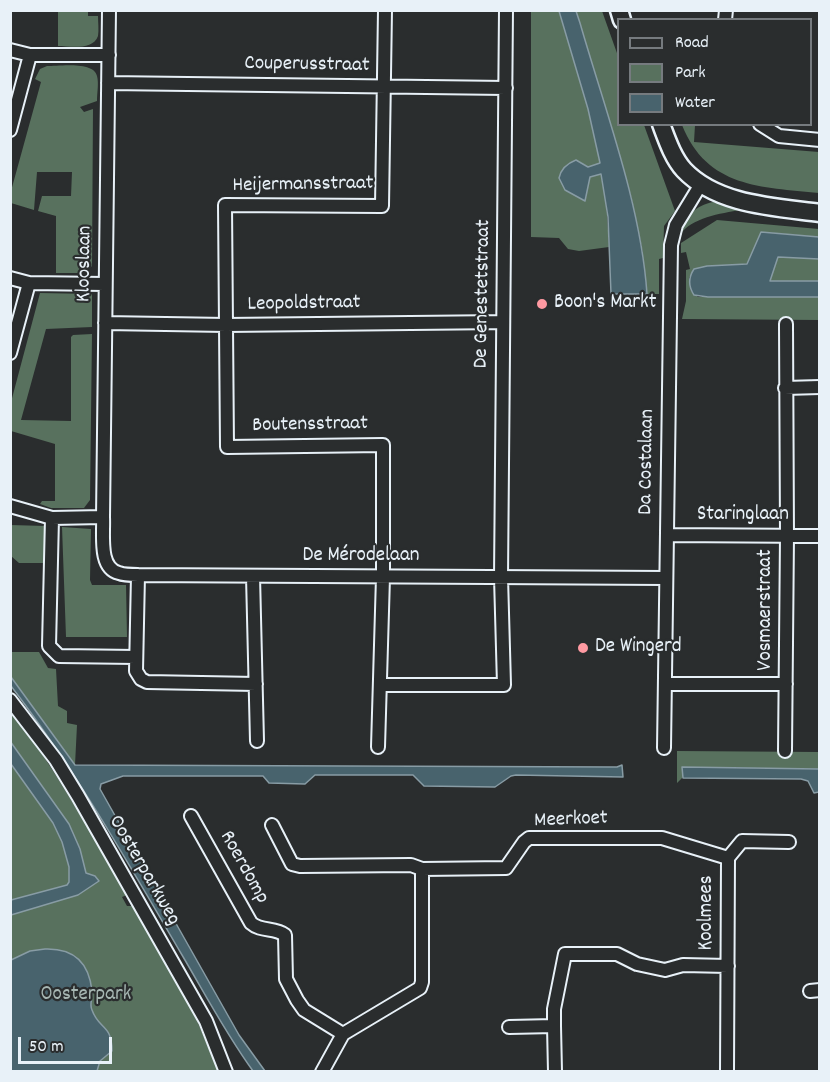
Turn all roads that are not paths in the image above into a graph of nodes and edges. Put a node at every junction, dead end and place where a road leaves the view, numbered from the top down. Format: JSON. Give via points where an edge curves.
{"nodes":[{"id":1,"x":108,"y":10,"type":"edge"},
{"id":2,"x":386,"y":10,"type":"edge"},
{"id":3,"x":506,"y":10,"type":"edge"},
{"id":4,"x":10,"y":50,"type":"edge"},
{"id":5,"x":109,"y":55,"type":"junction"},
{"id":6,"x":30,"y":56,"type":"junction"},
{"id":7,"x":108,"y":83,"type":"junction"},
{"id":8,"x":385,"y":87,"type":"junction"},
{"id":9,"x":506,"y":87,"type":"junction"},
{"id":10,"x":662,"y":126,"type":"edge"},
{"id":11,"x":763,"y":126,"type":"edge"},
{"id":12,"x":10,"y":130,"type":"edge"},
{"id":13,"x":819,"y":140,"type":"edge"},
{"id":14,"x":701,"y":184,"type":"junction"},
{"id":15,"x":819,"y":213,"type":"edge"},
{"id":16,"x":10,"y":278,"type":"edge"},
{"id":17,"x":29,"y":284,"type":"junction"},
{"id":18,"x":105,"y":284,"type":"junction"},
{"id":19,"x":503,"y":322,"type":"junction"},
{"id":20,"x":105,"y":323,"type":"junction"},
{"id":21,"x":786,"y":324,"type":"dead end"},
{"id":22,"x":226,"y":325,"type":"junction"},
{"id":23,"x":10,"y":353,"type":"edge"},
{"id":24,"x":819,"y":387,"type":"edge"},
{"id":25,"x":785,"y":388,"type":"junction"},
{"id":26,"x":10,"y":506,"type":"edge"},
{"id":27,"x":103,"y":517,"type":"junction"},
{"id":28,"x":52,"y":518,"type":"junction"},
{"id":29,"x":667,"y":536,"type":"junction"},
{"id":30,"x":788,"y":536,"type":"junction"},
{"id":31,"x":819,"y":536,"type":"edge"},
{"id":32,"x":138,"y":575,"type":"junction"},
{"id":33,"x":253,"y":576,"type":"junction"},
{"id":34,"x":383,"y":577,"type":"junction"},
{"id":35,"x":501,"y":577,"type":"junction"},
{"id":36,"x":666,"y":578,"type":"junction"},
{"id":37,"x":136,"y":657,"type":"junction"},
{"id":38,"x":256,"y":684,"type":"junction"},
{"id":39,"x":664,"y":684,"type":"junction"},
{"id":40,"x":786,"y":684,"type":"junction"},
{"id":41,"x":380,"y":685,"type":"junction"},
{"id":42,"x":10,"y":700,"type":"edge"},
{"id":43,"x":257,"y":741,"type":"dead end"},
{"id":44,"x":378,"y":747,"type":"dead end"},
{"id":45,"x":664,"y":748,"type":"dead end"},
{"id":46,"x":785,"y":751,"type":"dead end"},
{"id":47,"x":191,"y":816,"type":"dead end"},
{"id":48,"x":272,"y":825,"type":"dead end"},
{"id":49,"x":662,"y":838,"type":"joint"},
{"id":50,"x":789,"y":842,"type":"dead end"},
{"id":51,"x":728,"y":858,"type":"junction"},
{"id":52,"x":422,"y":869,"type":"junction"},
{"id":53,"x":728,"y":966,"type":"junction"},
{"id":54,"x":554,"y":1026,"type":"junction"},
{"id":55,"x":509,"y":1027,"type":"dead end"},
{"id":56,"x":343,"y":1034,"type":"junction"},
{"id":57,"x":226,"y":1071,"type":"edge"},
{"id":58,"x":322,"y":1071,"type":"edge"},
{"id":59,"x":555,"y":1071,"type":"edge"},
{"id":60,"x":727,"y":1071,"type":"edge"}],
"edges":[{"from":1,"to":5,"type":"street","name":"Klooslaan"},
{"from":2,"to":8,"type":"street"},
{"from":3,"to":9,"type":"street","name":"De Genestetstraat"},
{"from":4,"to":6,"type":"street"},
{"from":5,"to":6,"type":"street"},
{"from":5,"to":7,"type":"street","name":"Klooslaan"},
{"from":6,"to":12,"type":"street"},
{"from":7,"to":8,"type":"street","name":"Couperusstraat"},
{"from":7,"to":18,"type":"street","name":"Klooslaan"},
{"from":8,"to":9,"type":"street","name":"Couperusstraat"},
{"from":8,"to":22,"type":"street","name":"Heijermansstraat","via":[[382,206],[225,205]]},
{"from":9,"to":19,"type":"street","name":"De Genestetstraat"},
{"from":10,"to":14,"type":"street","via":[[684,170]]},
{"from":11,"to":13,"type":"street","via":[[779,136]]},
{"from":14,"to":15,"type":"street","via":[[724,196]]},
{"from":14,"to":29,"type":"street","name":"Da Costalaan","via":[[676,225],[671,245]]},
{"from":16,"to":17,"type":"street"},
{"from":17,"to":18,"type":"street"},
{"from":17,"to":23,"type":"street"},
{"from":18,"to":20,"type":"street","name":"Klooslaan"},
{"from":19,"to":22,"type":"street","name":"Leopoldstraat"},
{"from":19,"to":35,"type":"street","name":"De Genestetstraat"},
{"from":20,"to":22,"type":"street","name":"Leopoldstraat"},
{"from":20,"to":27,"type":"street","name":"Klooslaan"},
{"from":21,"to":25,"type":"street","name":"Vosmaerstraat"},
{"from":22,"to":34,"type":"street","name":"Boutensstraat","via":[[227,447],[383,445]]},
{"from":24,"to":25,"type":"street"},
{"from":25,"to":30,"type":"street","name":"Vosmaerstraat"},
{"from":26,"to":28,"type":"street"},
{"from":27,"to":28,"type":"street"},
{"from":27,"to":32,"type":"street","name":"De Mérodelaan","via":[[104,558],[108,568]]},
{"from":28,"to":37,"type":"street","via":[[49,645],[59,656]]},
{"from":29,"to":30,"type":"street","name":"Staringlaan"},
{"from":29,"to":36,"type":"street","name":"Da Costalaan"},
{"from":30,"to":31,"type":"street","name":"Staringlaan"},
{"from":30,"to":40,"type":"street","name":"Vosmaerstraat"},
{"from":32,"to":33,"type":"street","name":"De Mérodelaan"},
{"from":32,"to":37,"type":"street"},
{"from":33,"to":34,"type":"street","name":"De Mérodelaan"},
{"from":33,"to":38,"type":"street"},
{"from":34,"to":35,"type":"street","name":"De Mérodelaan"},
{"from":34,"to":41,"type":"street"},
{"from":35,"to":36,"type":"street","name":"De Mérodelaan"},
{"from":35,"to":41,"type":"street","name":"De Genestetstraat","via":[[504,685]]},
{"from":36,"to":39,"type":"street","name":"Da Costalaan"},
{"from":37,"to":38,"type":"street","via":[[136,672],[147,682]]},
{"from":38,"to":43,"type":"street"},
{"from":39,"to":40,"type":"street","name":"Vosmaerstraat"},
{"from":39,"to":45,"type":"street","name":"Da Costalaan"},
{"from":40,"to":46,"type":"street","name":"Vosmaerstraat"},
{"from":41,"to":44,"type":"street"},
{"from":42,"to":57,"type":"street","name":"Oosterparkweg","via":[[56,760],[101,837],[206,1022]]},
{"from":47,"to":56,"type":"street","name":"Roerdomp","via":[[251,923],[256,928],[285,935],[286,979],[304,1010]]},
{"from":48,"to":52,"type":"street","name":"Meerkoet","via":[[292,864],[411,865]]},
{"from":49,"to":51,"type":"street","name":"Koolmees"},
{"from":49,"to":52,"type":"street","name":"Meerkoet","via":[[529,838],[506,868]]},
{"from":50,"to":51,"type":"street","via":[[742,841]]},
{"from":51,"to":53,"type":"street","name":"Koolmees"},
{"from":52,"to":56,"type":"street","via":[[420,988]]},
{"from":53,"to":54,"type":"street","name":"Koolmees","via":[[683,965],[665,970],[637,964],[618,954],[565,954]]},
{"from":53,"to":60,"type":"street","name":"Koolmees"},
{"from":54,"to":55,"type":"street"},
{"from":54,"to":59,"type":"street","name":"Koolmees"},
{"from":56,"to":58,"type":"street"}]}
